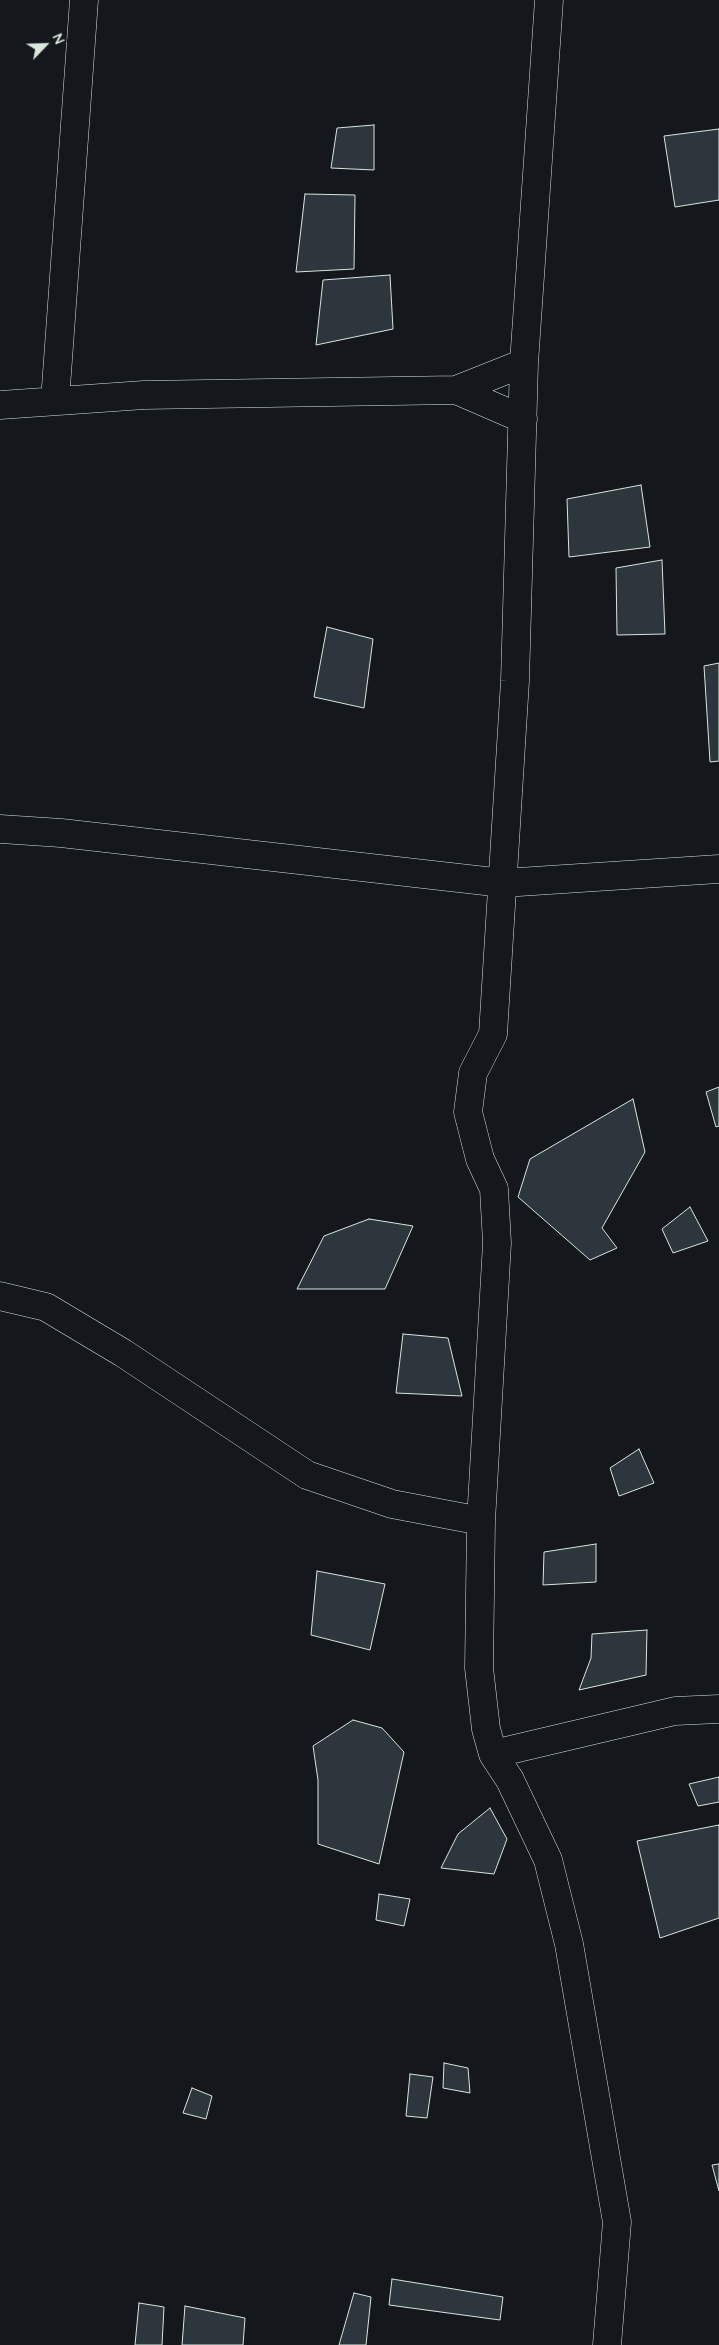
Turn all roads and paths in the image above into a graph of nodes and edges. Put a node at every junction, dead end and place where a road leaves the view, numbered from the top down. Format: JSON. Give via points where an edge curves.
{"nodes":[{"id":1,"x":84,"y":0,"type":"edge"},
{"id":2,"x":549,"y":0,"type":"edge"},
{"id":3,"x":524,"y":363,"type":"junction"},
{"id":4,"x":456,"y":390,"type":"junction"},
{"id":5,"x":55,"y":401,"type":"junction"},
{"id":6,"x":0,"y":406,"type":"edge"},
{"id":7,"x":523,"y":418,"type":"junction"},
{"id":8,"x":0,"y":829,"type":"edge"},
{"id":9,"x":719,"y":869,"type":"edge"},
{"id":10,"x":503,"y":882,"type":"junction"},
{"id":11,"x":0,"y":1296,"type":"edge"},
{"id":12,"x":482,"y":1521,"type":"junction"},
{"id":13,"x":719,"y":1709,"type":"edge"},
{"id":14,"x":493,"y":1754,"type":"junction"},
{"id":15,"x":607,"y":2345,"type":"edge"}],
"edges":[{"from":1,"to":5,"type":"street"},
{"from":2,"to":3,"type":"street"},
{"from":3,"to":4,"type":"street"},
{"from":3,"to":7,"type":"street"},
{"from":4,"to":5,"type":"street","via":[[144,394]]},
{"from":4,"to":7,"type":"street"},
{"from":5,"to":6,"type":"street"},
{"from":7,"to":10,"type":"street","via":[[515,681]]},
{"from":8,"to":10,"type":"street","via":[[61,832]]},
{"from":9,"to":10,"type":"street"},
{"from":10,"to":12,"type":"street","via":[[492,1034],[473,1073],[468,1112],[480,1159],[494,1189],[497,1243]]},
{"from":11,"to":12,"type":"street","via":[[46,1308],[123,1353],[307,1475],[392,1504]]},
{"from":12,"to":14,"type":"street","via":[[479,1668],[486,1729]]},
{"from":13,"to":14,"type":"street","via":[[675,1712]]},
{"from":14,"to":15,"type":"street","via":[[510,1780],[548,1860],[569,1944],[617,2222]]}]}
